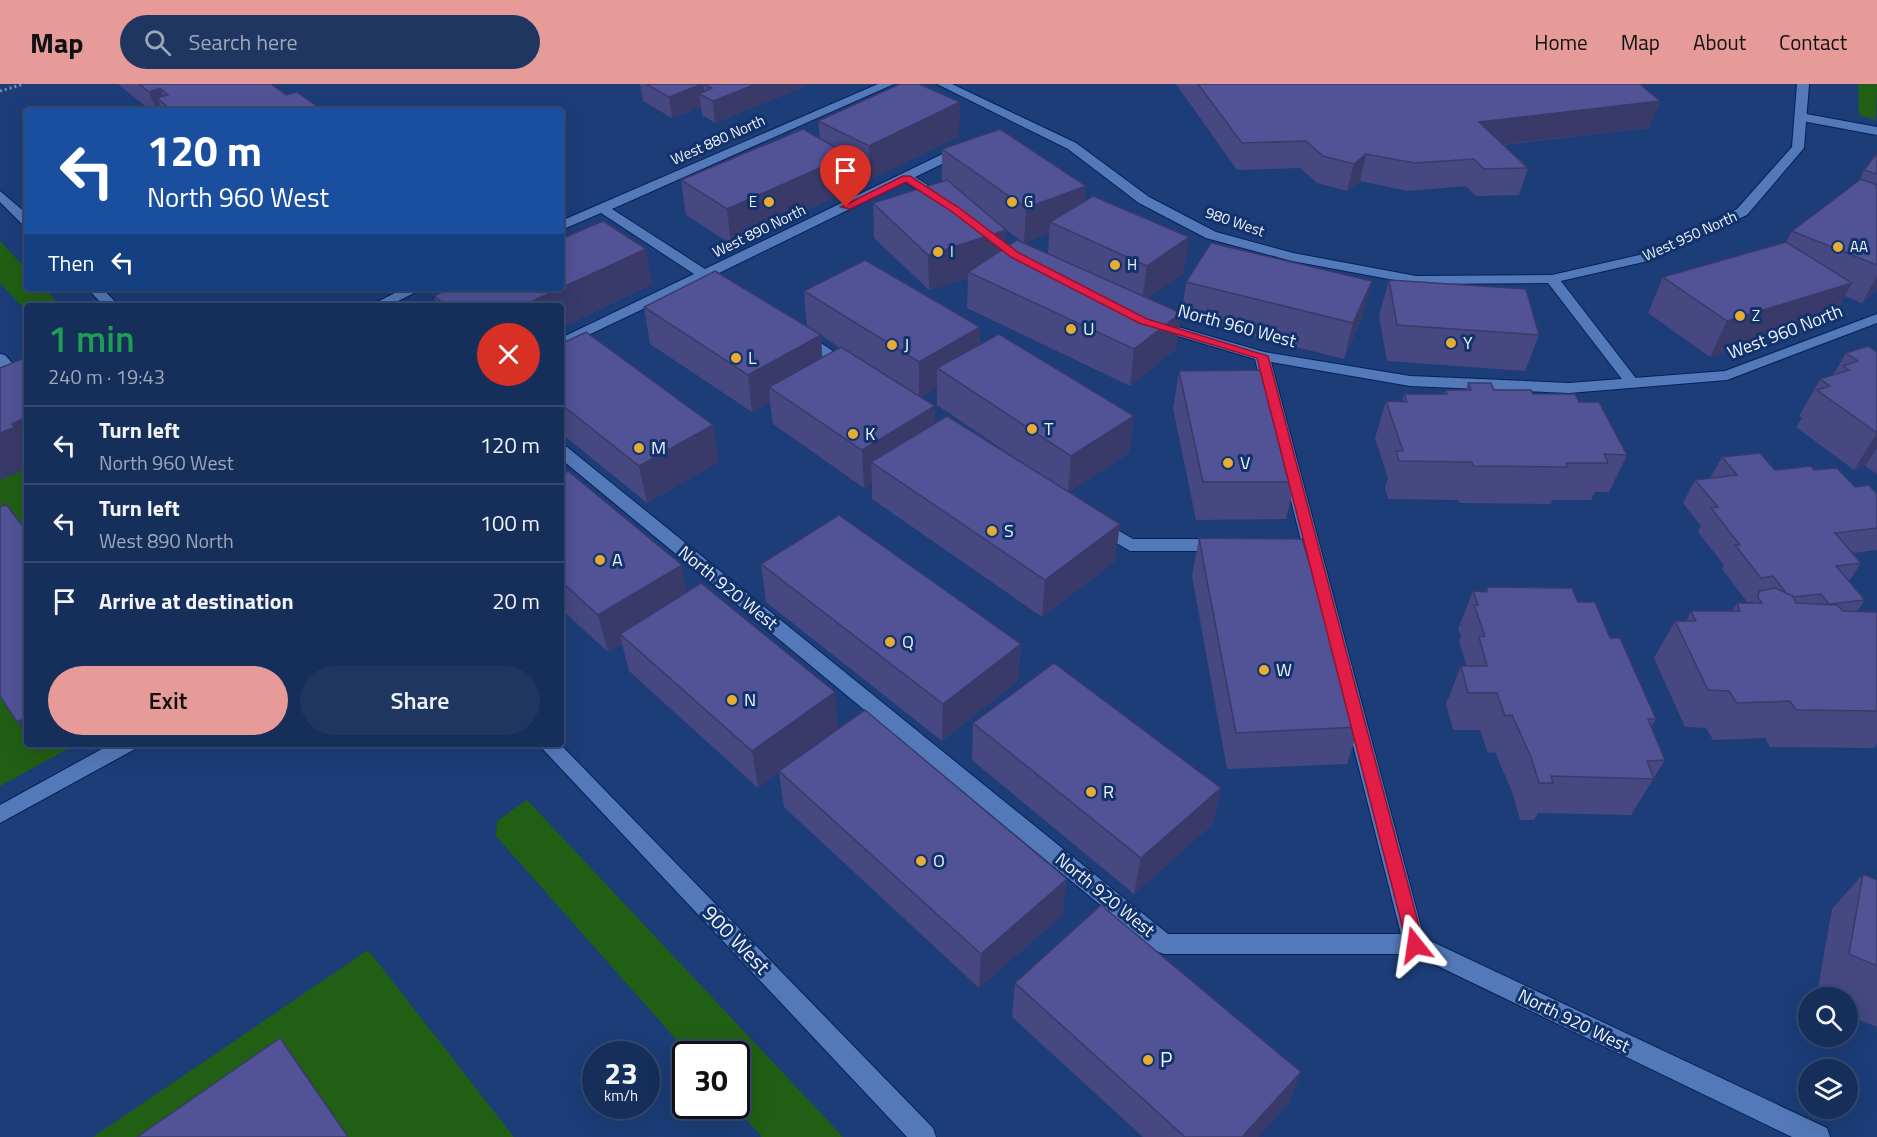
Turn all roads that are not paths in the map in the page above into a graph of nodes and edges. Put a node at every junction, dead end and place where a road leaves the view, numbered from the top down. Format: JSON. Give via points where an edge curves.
{"nodes":[{"id":1,"x":888,"y":84,"type":"edge"},
{"id":2,"x":943,"y":84,"type":"edge"},
{"id":3,"x":1803,"y":84,"type":"edge"},
{"id":4,"x":1801,"y":117,"type":"junction"},
{"id":5,"x":1877,"y":131,"type":"edge"},
{"id":6,"x":970,"y":146,"type":"edge"},
{"id":7,"x":907,"y":178,"type":"junction"},
{"id":8,"x":0,"y":195,"type":"edge"},
{"id":9,"x":602,"y":208,"type":"junction"},
{"id":10,"x":955,"y":209,"type":"edge"},
{"id":11,"x":24,"y":218,"type":"edge"},
{"id":12,"x":564,"y":225,"type":"edge"},
{"id":13,"x":706,"y":275,"type":"junction"},
{"id":14,"x":1552,"y":279,"type":"junction"},
{"id":15,"x":97,"y":291,"type":"edge"},
{"id":16,"x":410,"y":291,"type":"edge"},
{"id":17,"x":736,"y":294,"type":"edge"},
{"id":18,"x":109,"y":303,"type":"edge"},
{"id":19,"x":383,"y":303,"type":"edge"},
{"id":20,"x":1877,"y":318,"type":"edge"},
{"id":21,"x":1143,"y":321,"type":"edge"},
{"id":22,"x":786,"y":327,"type":"edge"},
{"id":23,"x":564,"y":343,"type":"edge"},
{"id":24,"x":1262,"y":356,"type":"junction"},
{"id":25,"x":0,"y":358,"type":"edge"},
{"id":26,"x":857,"y":371,"type":"edge"},
{"id":27,"x":22,"y":375,"type":"edge"},
{"id":28,"x":0,"y":384,"type":"edge"},
{"id":29,"x":1633,"y":384,"type":"junction"},
{"id":30,"x":564,"y":453,"type":"edge"},
{"id":31,"x":1079,"y":513,"type":"edge"},
{"id":32,"x":1238,"y":545,"type":"edge"},
{"id":33,"x":1262,"y":546,"type":"edge"},
{"id":34,"x":1310,"y":546,"type":"junction"},
{"id":35,"x":123,"y":747,"type":"edge"},
{"id":36,"x":551,"y":747,"type":"edge"},
{"id":37,"x":0,"y":815,"type":"edge"},
{"id":38,"x":1415,"y":945,"type":"junction"},
{"id":39,"x":924,"y":1137,"type":"edge"},
{"id":40,"x":1818,"y":1137,"type":"edge"}],
"edges":[{"from":1,"to":9,"type":"street","name":"West 880 North"},
{"from":2,"to":14,"type":"street","name":"980 West","via":[[1072,146],[1144,200],[1211,235],[1292,257],[1416,280]]},
{"from":3,"to":4,"type":"street","name":"West 950 North"},
{"from":4,"to":5,"type":"street"},
{"from":4,"to":14,"type":"street","name":"West 950 North","via":[[1798,148],[1742,212],[1642,258]]},
{"from":6,"to":7,"type":"street","name":"West 890 North"},
{"from":7,"to":10,"type":"street"},
{"from":7,"to":13,"type":"street","name":"West 890 North"},
{"from":8,"to":11,"type":"street"},
{"from":9,"to":12,"type":"street","name":"West 880 North"},
{"from":9,"to":13,"type":"street"},
{"from":13,"to":17,"type":"street"},
{"from":13,"to":23,"type":"street","name":"West 890 North"},
{"from":14,"to":29,"type":"street"},
{"from":15,"to":18,"type":"street"},
{"from":16,"to":19,"type":"street"},
{"from":20,"to":29,"type":"street","name":"West 960 North","via":[[1727,375]]},
{"from":21,"to":24,"type":"street","name":"North 960 West"},
{"from":22,"to":26,"type":"street"},
{"from":24,"to":29,"type":"street","name":"North 960 West","via":[[1410,381],[1569,388]]},
{"from":24,"to":34,"type":"street"},
{"from":25,"to":27,"type":"street"},
{"from":27,"to":28,"type":"street"},
{"from":30,"to":38,"type":"street","name":"North 920 West","via":[[1164,944]]},
{"from":31,"to":32,"type":"street","via":[[1130,545]]},
{"from":33,"to":34,"type":"street"},
{"from":34,"to":38,"type":"street"},
{"from":35,"to":37,"type":"street"},
{"from":36,"to":39,"type":"street","name":"900 West"},
{"from":38,"to":40,"type":"street","name":"North 920 West"}]}
